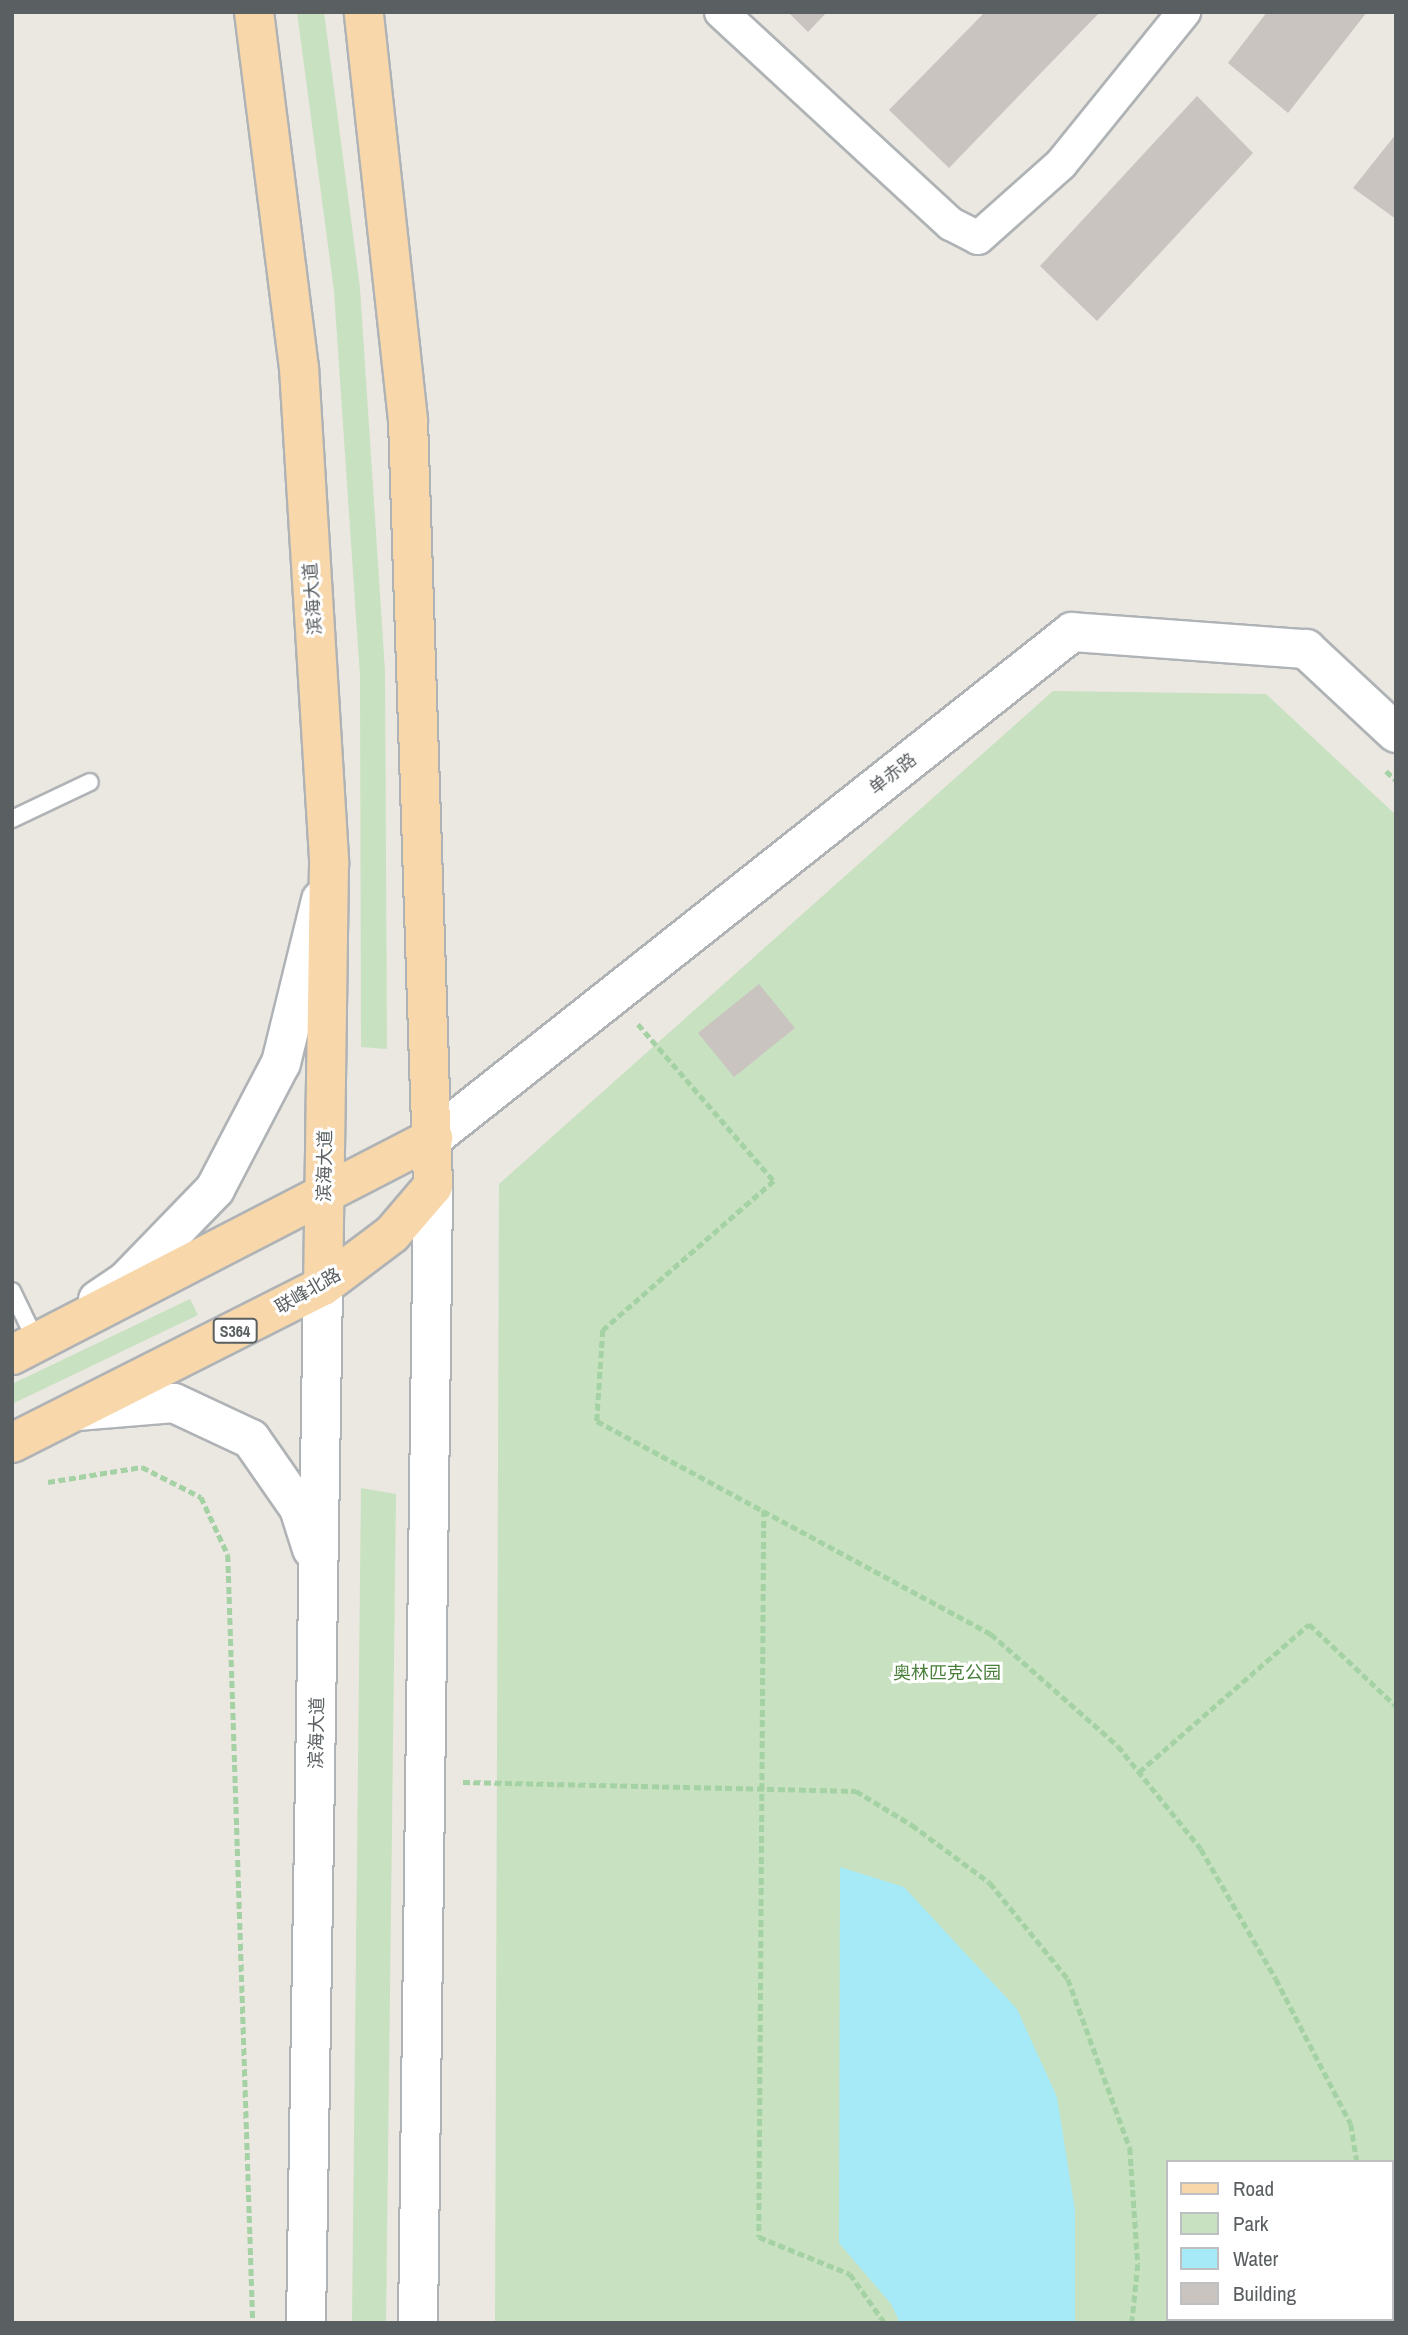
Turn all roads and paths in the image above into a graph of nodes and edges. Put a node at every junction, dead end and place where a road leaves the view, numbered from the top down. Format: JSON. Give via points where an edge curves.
{"nodes":[{"id":1,"x":254,"y":12,"type":"edge"},
{"id":2,"x":364,"y":12,"type":"edge"},
{"id":3,"x":721,"y":12,"type":"edge"},
{"id":4,"x":1184,"y":12,"type":"edge"},
{"id":5,"x":1386,"y":747,"type":"edge"},
{"id":6,"x":1396,"y":780,"type":"edge"},
{"id":7,"x":90,"y":782,"type":"dead end"},
{"id":8,"x":12,"y":819,"type":"edge"},
{"id":9,"x":329,"y":864,"type":"junction"},
{"id":10,"x":631,"y":1016,"type":"dead end"},
{"id":11,"x":433,"y":1138,"type":"junction"},
{"id":12,"x":433,"y":1186,"type":"junction"},
{"id":13,"x":324,"y":1197,"type":"junction"},
{"id":14,"x":323,"y":1286,"type":"junction"},
{"id":15,"x":12,"y":1291,"type":"edge"},
{"id":16,"x":24,"y":1349,"type":"edge"},
{"id":17,"x":77,"y":1411,"type":"junction"},
{"id":18,"x":12,"y":1443,"type":"edge"},
{"id":19,"x":48,"y":1482,"type":"dead end"},
{"id":20,"x":764,"y":1510,"type":"junction"},
{"id":21,"x":320,"y":1574,"type":"junction"},
{"id":22,"x":1396,"y":1706,"type":"edge"},
{"id":23,"x":458,"y":1768,"type":"dead end"},
{"id":24,"x":1139,"y":1772,"type":"junction"},
{"id":25,"x":458,"y":1782,"type":"junction"},
{"id":26,"x":764,"y":1789,"type":"junction"},
{"id":27,"x":458,"y":1795,"type":"dead end"},
{"id":28,"x":1357,"y":2160,"type":"edge"},
{"id":29,"x":253,"y":2323,"type":"edge"},
{"id":30,"x":306,"y":2323,"type":"edge"},
{"id":31,"x":418,"y":2323,"type":"edge"},
{"id":32,"x":884,"y":2323,"type":"edge"},
{"id":33,"x":1132,"y":2323,"type":"edge"}],
"edges":[{"from":1,"to":9,"type":"main road","name":"滨海大道","via":[[299,368]]},
{"from":2,"to":11,"type":"main road","via":[[408,420]]},
{"from":3,"to":4,"type":"street","via":[[951,223],[978,238],[1061,164]]},
{"from":5,"to":6,"type":"path"},
{"from":5,"to":11,"type":"main road","name":"单赤路","via":[[1306,649],[1072,632]]},
{"from":7,"to":8,"type":"lane"},
{"from":9,"to":13,"type":"main road","name":"滨海大道"},
{"from":9,"to":16,"type":"main road","via":[[281,1063],[215,1189],[126,1280]]},
{"from":10,"to":20,"type":"path","via":[[774,1181],[603,1330],[597,1421]]},
{"from":11,"to":12,"type":"main road"},
{"from":11,"to":13,"type":"main road"},
{"from":12,"to":14,"type":"main road","name":"联峰北路","number":"S364","via":[[392,1234]]},
{"from":12,"to":31,"type":"main road"},
{"from":13,"to":14,"type":"main road","name":"滨海大道"},
{"from":13,"to":16,"type":"main road"},
{"from":14,"to":17,"type":"main road","name":"联峰北路","number":"S364"},
{"from":14,"to":21,"type":"main road","name":"滨海大道"},
{"from":15,"to":16,"type":"lane"},
{"from":17,"to":18,"type":"main road","name":"联峰北路","number":"S364"},
{"from":17,"to":21,"type":"main road","via":[[174,1403],[251,1439],[299,1508]]},
{"from":19,"to":29,"type":"path","via":[[142,1467],[201,1497],[228,1555]]},
{"from":20,"to":24,"type":"path","via":[[991,1634],[1118,1746]]},
{"from":20,"to":26,"type":"path"},
{"from":21,"to":30,"type":"main road","name":"滨海大道"},
{"from":22,"to":24,"type":"path","via":[[1309,1624]]},
{"from":23,"to":25,"type":"path"},
{"from":24,"to":28,"type":"path","via":[[1201,1849],[1276,1979],[1351,2124]]},
{"from":25,"to":26,"type":"path"},
{"from":25,"to":27,"type":"path"},
{"from":26,"to":32,"type":"path","via":[[759,2237],[850,2274]]},
{"from":26,"to":33,"type":"path","via":[[856,1791],[912,1825],[990,1883],[1068,1979],[1130,2148],[1138,2264]]}]}
